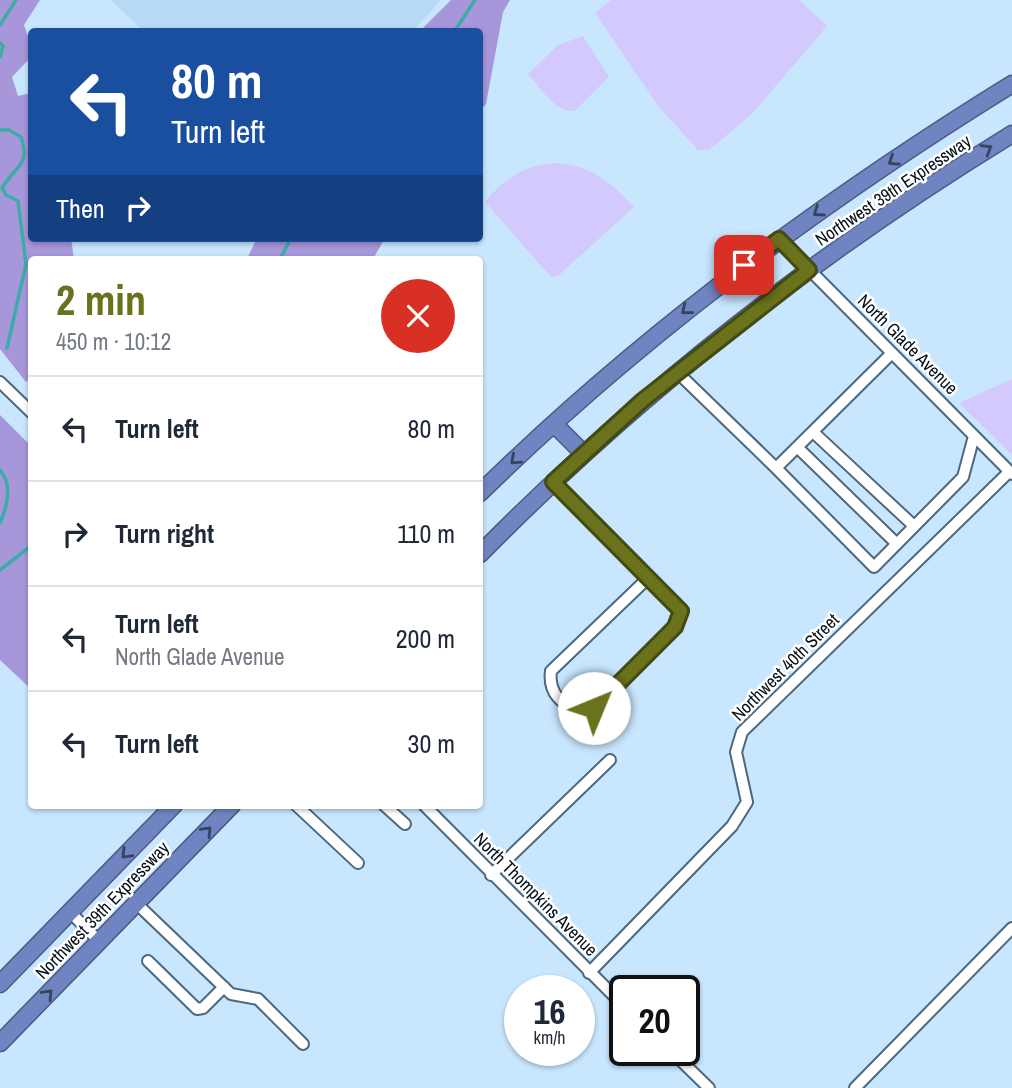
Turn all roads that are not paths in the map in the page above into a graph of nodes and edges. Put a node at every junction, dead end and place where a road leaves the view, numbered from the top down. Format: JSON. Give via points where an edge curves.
{"nodes":[{"id":1,"x":1012,"y":84,"type":"edge"},
{"id":2,"x":1012,"y":134,"type":"edge"},
{"id":3,"x":779,"y":239,"type":"junction"},
{"id":4,"x":809,"y":270,"type":"junction"},
{"id":5,"x":892,"y":353,"type":"junction"},
{"id":6,"x":677,"y":372,"type":"junction"},
{"id":7,"x":0,"y":382,"type":"edge"},
{"id":8,"x":28,"y":410,"type":"edge"},
{"id":9,"x":554,"y":424,"type":"junction"},
{"id":10,"x":813,"y":432,"type":"junction"},
{"id":11,"x":974,"y":436,"type":"junction"},
{"id":12,"x":797,"y":447,"type":"junction"},
{"id":13,"x":583,"y":453,"type":"junction"},
{"id":14,"x":776,"y":468,"type":"junction"},
{"id":15,"x":1011,"y":473,"type":"edge"},
{"id":16,"x":553,"y":482,"type":"junction"},
{"id":17,"x":483,"y":490,"type":"edge"},
{"id":18,"x":914,"y":526,"type":"junction"},
{"id":19,"x":897,"y":544,"type":"junction"},
{"id":20,"x":483,"y":551,"type":"edge"},
{"id":21,"x":648,"y":579,"type":"junction"},
{"id":22,"x":610,"y":760,"type":"dead end"},
{"id":23,"x":170,"y":809,"type":"edge"},
{"id":24,"x":228,"y":809,"type":"edge"},
{"id":25,"x":301,"y":809,"type":"edge"},
{"id":26,"x":388,"y":809,"type":"edge"},
{"id":27,"x":428,"y":809,"type":"edge"},
{"id":28,"x":405,"y":824,"type":"dead end"},
{"id":29,"x":358,"y":863,"type":"dead end"},
{"id":30,"x":491,"y":875,"type":"junction"},
{"id":31,"x":136,"y":903,"type":"junction"},
{"id":32,"x":70,"y":912,"type":"junction"},
{"id":33,"x":1012,"y":928,"type":"edge"},
{"id":34,"x":99,"y":941,"type":"junction"},
{"id":35,"x":148,"y":961,"type":"dead end"},
{"id":36,"x":589,"y":973,"type":"junction"},
{"id":37,"x":0,"y":984,"type":"edge"},
{"id":38,"x":224,"y":986,"type":"junction"},
{"id":39,"x":609,"y":992,"type":"edge"},
{"id":40,"x":0,"y":1042,"type":"edge"},
{"id":41,"x":303,"y":1044,"type":"dead end"},
{"id":42,"x":686,"y":1066,"type":"edge"},
{"id":43,"x":709,"y":1088,"type":"edge"},
{"id":44,"x":855,"y":1088,"type":"edge"}],
"edges":[{"from":1,"to":3,"type":"highway","name":"Northwest 39th Expressway","one_way":true},
{"from":4,"to":2,"type":"highway","name":"Northwest 39th Expressway","one_way":true},
{"from":3,"to":4,"type":"street","name":"North Glade Avenue"},
{"from":3,"to":9,"type":"highway","name":"Northwest 39th Expressway","one_way":true,"via":[[670,323]]},
{"from":4,"to":5,"type":"street","name":"North Glade Avenue"},
{"from":4,"to":6,"type":"highway","name":"Northwest 39th Expressway"},
{"from":5,"to":10,"type":"street"},
{"from":5,"to":11,"type":"street","name":"North Glade Avenue"},
{"from":6,"to":13,"type":"highway","name":"Northwest 39th Expressway"},
{"from":6,"to":14,"type":"street"},
{"from":7,"to":8,"type":"street"},
{"from":9,"to":13,"type":"highway"},
{"from":9,"to":17,"type":"highway","name":"Northwest 39th Expressway","one_way":true},
{"from":10,"to":12,"type":"street"},
{"from":10,"to":18,"type":"street"},
{"from":11,"to":15,"type":"street","name":"North Glade Avenue"},
{"from":11,"to":18,"type":"street","via":[[963,477]]},
{"from":12,"to":14,"type":"street"},
{"from":12,"to":19,"type":"street"},
{"from":13,"to":16,"type":"highway","name":"Northwest 39th Expressway"},
{"from":14,"to":19,"type":"street","via":[[874,567]]},
{"from":15,"to":36,"type":"street","name":"Northwest 40th Street","via":[[742,732],[736,752],[747,802],[732,826]]},
{"from":16,"to":20,"type":"highway","name":"Northwest 39th Expressway"},
{"from":16,"to":21,"type":"street"},
{"from":18,"to":19,"type":"street"},
{"from":21,"to":21,"type":"street","via":[[681,611],[675,627],[594,708],[579,713],[552,690],[551,671]]},
{"from":22,"to":30,"type":"street"},
{"from":23,"to":32,"type":"highway","name":"Northwest 39th Expressway","one_way":true},
{"from":31,"to":24,"type":"highway","name":"Northwest 39th Expressway","one_way":true},
{"from":25,"to":29,"type":"street"},
{"from":26,"to":28,"type":"street"},
{"from":27,"to":30,"type":"street","name":"North Thompkins Avenue"},
{"from":30,"to":36,"type":"street","name":"North Thompkins Avenue"},
{"from":31,"to":34,"type":"highway","name":"Northwest 39th Expressway"},
{"from":31,"to":38,"type":"street"},
{"from":32,"to":34,"type":"street"},
{"from":32,"to":37,"type":"highway","name":"Northwest 39th Expressway"},
{"from":33,"to":44,"type":"street"},
{"from":40,"to":34,"type":"highway","name":"Northwest 39th Expressway","one_way":true},
{"from":35,"to":38,"type":"street","via":[[197,1009]]},
{"from":36,"to":39,"type":"street","name":"North Thompkins Avenue"},
{"from":38,"to":41,"type":"street","via":[[235,997],[258,999]]},
{"from":42,"to":43,"type":"street"}]}
